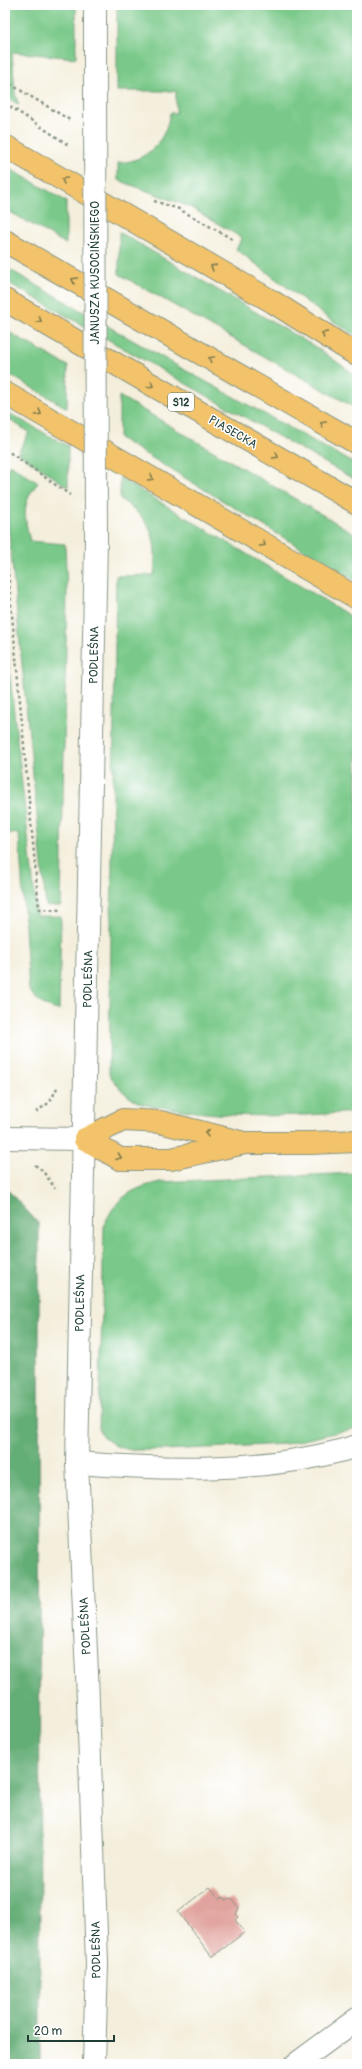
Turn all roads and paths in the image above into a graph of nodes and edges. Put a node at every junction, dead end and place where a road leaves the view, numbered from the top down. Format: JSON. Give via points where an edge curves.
{"nodes":[{"id":1,"x":95,"y":5,"type":"edge"},
{"id":2,"x":5,"y":81,"type":"edge"},
{"id":3,"x":5,"y":103,"type":"edge"},
{"id":4,"x":72,"y":121,"type":"dead end"},
{"id":5,"x":5,"y":146,"type":"edge"},
{"id":6,"x":72,"y":147,"type":"dead end"},
{"id":7,"x":5,"y":241,"type":"edge"},
{"id":8,"x":5,"y":300,"type":"edge"},
{"id":9,"x":357,"y":355,"type":"edge"},
{"id":10,"x":5,"y":393,"type":"edge"},
{"id":11,"x":5,"y":433,"type":"edge"},
{"id":12,"x":5,"y":438,"type":"edge"},
{"id":13,"x":357,"y":443,"type":"edge"},
{"id":14,"x":5,"y":450,"type":"edge"},
{"id":15,"x":72,"y":497,"type":"dead end"},
{"id":16,"x":357,"y":503,"type":"edge"},
{"id":17,"x":5,"y":538,"type":"edge"},
{"id":18,"x":96,"y":541,"type":"joint"},
{"id":19,"x":357,"y":598,"type":"edge"},
{"id":20,"x":69,"y":911,"type":"dead end"},
{"id":21,"x":59,"y":1082,"type":"dead end"},
{"id":22,"x":34,"y":1113,"type":"dead end"},
{"id":23,"x":5,"y":1138,"type":"edge"},
{"id":24,"x":85,"y":1139,"type":"junction"},
{"id":25,"x":357,"y":1141,"type":"edge"},
{"id":26,"x":245,"y":1143,"type":"junction"},
{"id":27,"x":357,"y":1446,"type":"edge"},
{"id":28,"x":77,"y":1463,"type":"junction"},
{"id":29,"x":357,"y":2019,"type":"edge"},
{"id":30,"x":94,"y":2064,"type":"edge"},
{"id":31,"x":296,"y":2064,"type":"edge"}],
"edges":[{"from":1,"to":18,"type":"street","name":"JANUSZA KUSOCIŃSKIEGO","bridge":true},
{"from":2,"to":4,"type":"path"},
{"from":3,"to":6,"type":"path"},
{"from":9,"to":5,"type":"highway","one_way":true,"via":[[273,302]]},
{"from":13,"to":7,"type":"highway","one_way":true},
{"from":8,"to":16,"type":"highway","name":"PIASECKA","number":"S12","one_way":true},
{"from":10,"to":19,"type":"highway","one_way":true},
{"from":11,"to":12,"type":"path"},
{"from":14,"to":15,"type":"path"},
{"from":17,"to":20,"type":"path","via":[[39,909]]},
{"from":18,"to":24,"type":"street","name":"PODLEŚNA"},
{"from":21,"to":22,"type":"path","via":[[50,1102]]},
{"from":23,"to":24,"type":"street"},
{"from":24,"to":26,"type":"highway","one_way":true,"via":[[120,1159],[171,1159]]},
{"from":26,"to":24,"type":"highway","one_way":true,"via":[[160,1122],[122,1120]]},
{"from":24,"to":28,"type":"street","name":"PODLEŚNA"},
{"from":25,"to":26,"type":"highway","via":[[311,1144]]},
{"from":27,"to":28,"type":"street","via":[[309,1457],[234,1465],[138,1468]]},
{"from":28,"to":30,"type":"street","name":"PODLEŚNA","via":[[88,1673],[97,1964]]},
{"from":29,"to":31,"type":"street"}]}
